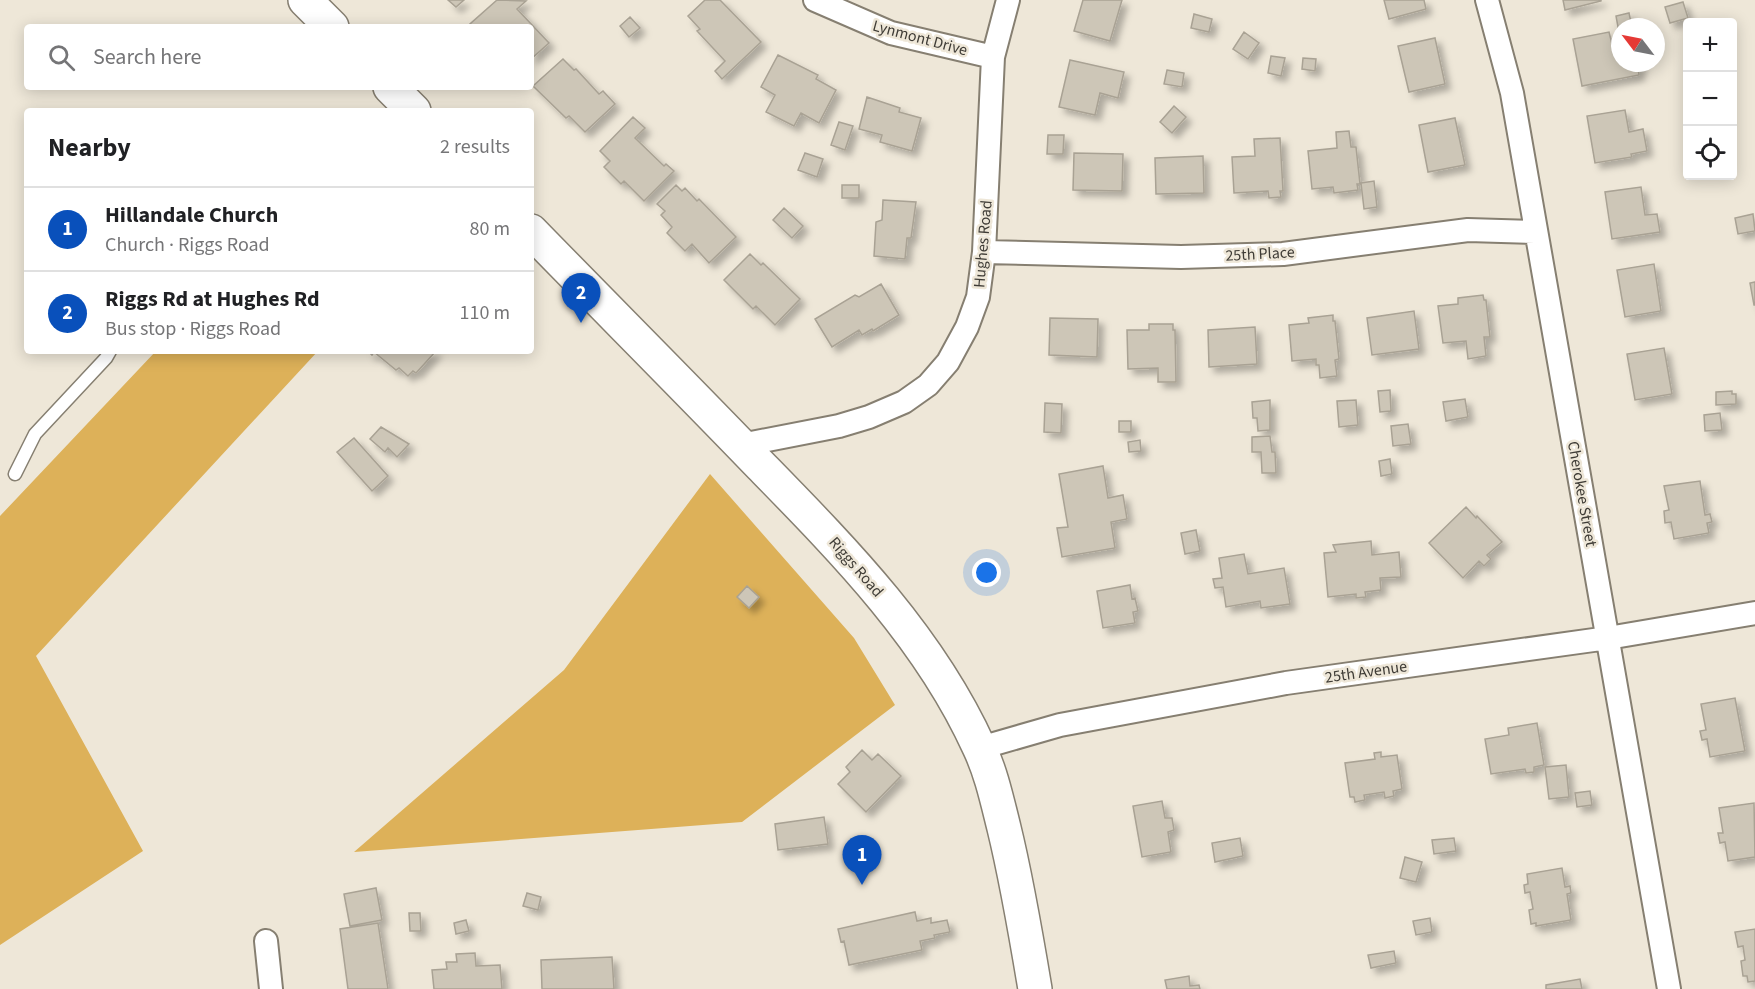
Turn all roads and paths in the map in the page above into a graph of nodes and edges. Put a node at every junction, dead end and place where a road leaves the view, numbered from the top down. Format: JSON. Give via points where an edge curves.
{"nodes":[{"id":1,"x":305,"y":0,"type":"edge"},
{"id":2,"x":815,"y":0,"type":"edge"},
{"id":3,"x":1008,"y":0,"type":"edge"},
{"id":4,"x":1487,"y":0,"type":"edge"},
{"id":5,"x":329,"y":24,"type":"edge"},
{"id":6,"x":993,"y":57,"type":"junction"},
{"id":7,"x":393,"y":90,"type":"edge"},
{"id":8,"x":411,"y":108,"type":"edge"},
{"id":9,"x":1535,"y":232,"type":"junction"},
{"id":10,"x":534,"y":234,"type":"edge"},
{"id":11,"x":984,"y":252,"type":"junction"},
{"id":12,"x":108,"y":354,"type":"edge"},
{"id":13,"x":741,"y":445,"type":"junction"},
{"id":14,"x":15,"y":474,"type":"dead end"},
{"id":15,"x":1755,"y":613,"type":"edge"},
{"id":16,"x":1608,"y":638,"type":"junction"},
{"id":17,"x":980,"y":748,"type":"junction"},
{"id":18,"x":266,"y":941,"type":"dead end"},
{"id":19,"x":271,"y":989,"type":"edge"},
{"id":20,"x":1035,"y":989,"type":"edge"},
{"id":21,"x":1670,"y":989,"type":"edge"}],
"edges":[{"from":1,"to":5,"type":"main road"},
{"from":2,"to":6,"type":"street","name":"Lynmont Drive","via":[[891,33]]},
{"from":3,"to":6,"type":"street","name":"Hughes Road"},
{"from":4,"to":9,"type":"street","name":"Cherokee Street","via":[[1512,93]]},
{"from":6,"to":11,"type":"street","name":"Hughes Road"},
{"from":7,"to":8,"type":"main road"},
{"from":9,"to":11,"type":"street","name":"25th Place","via":[[1468,230],[1272,254],[1182,257]]},
{"from":9,"to":16,"type":"street","name":"Cherokee Street"},
{"from":10,"to":13,"type":"main road","name":"Riggs Road"},
{"from":11,"to":13,"type":"street","name":"Hughes Road","via":[[978,297],[967,327],[948,362],[928,385],[904,402],[869,417]]},
{"from":12,"to":14,"type":"lane","via":[[35,434]]},
{"from":13,"to":17,"type":"main road","name":"Riggs Road","via":[[853,562],[907,627],[938,670]]},
{"from":15,"to":16,"type":"street","name":"25th Avenue"},
{"from":16,"to":17,"type":"street","name":"25th Avenue","via":[[1286,683],[1059,725]]},
{"from":16,"to":21,"type":"street","name":"Cherokee Street"},
{"from":17,"to":20,"type":"main road","name":"Riggs Road","via":[[1015,871]]},
{"from":18,"to":19,"type":"street"}]}
